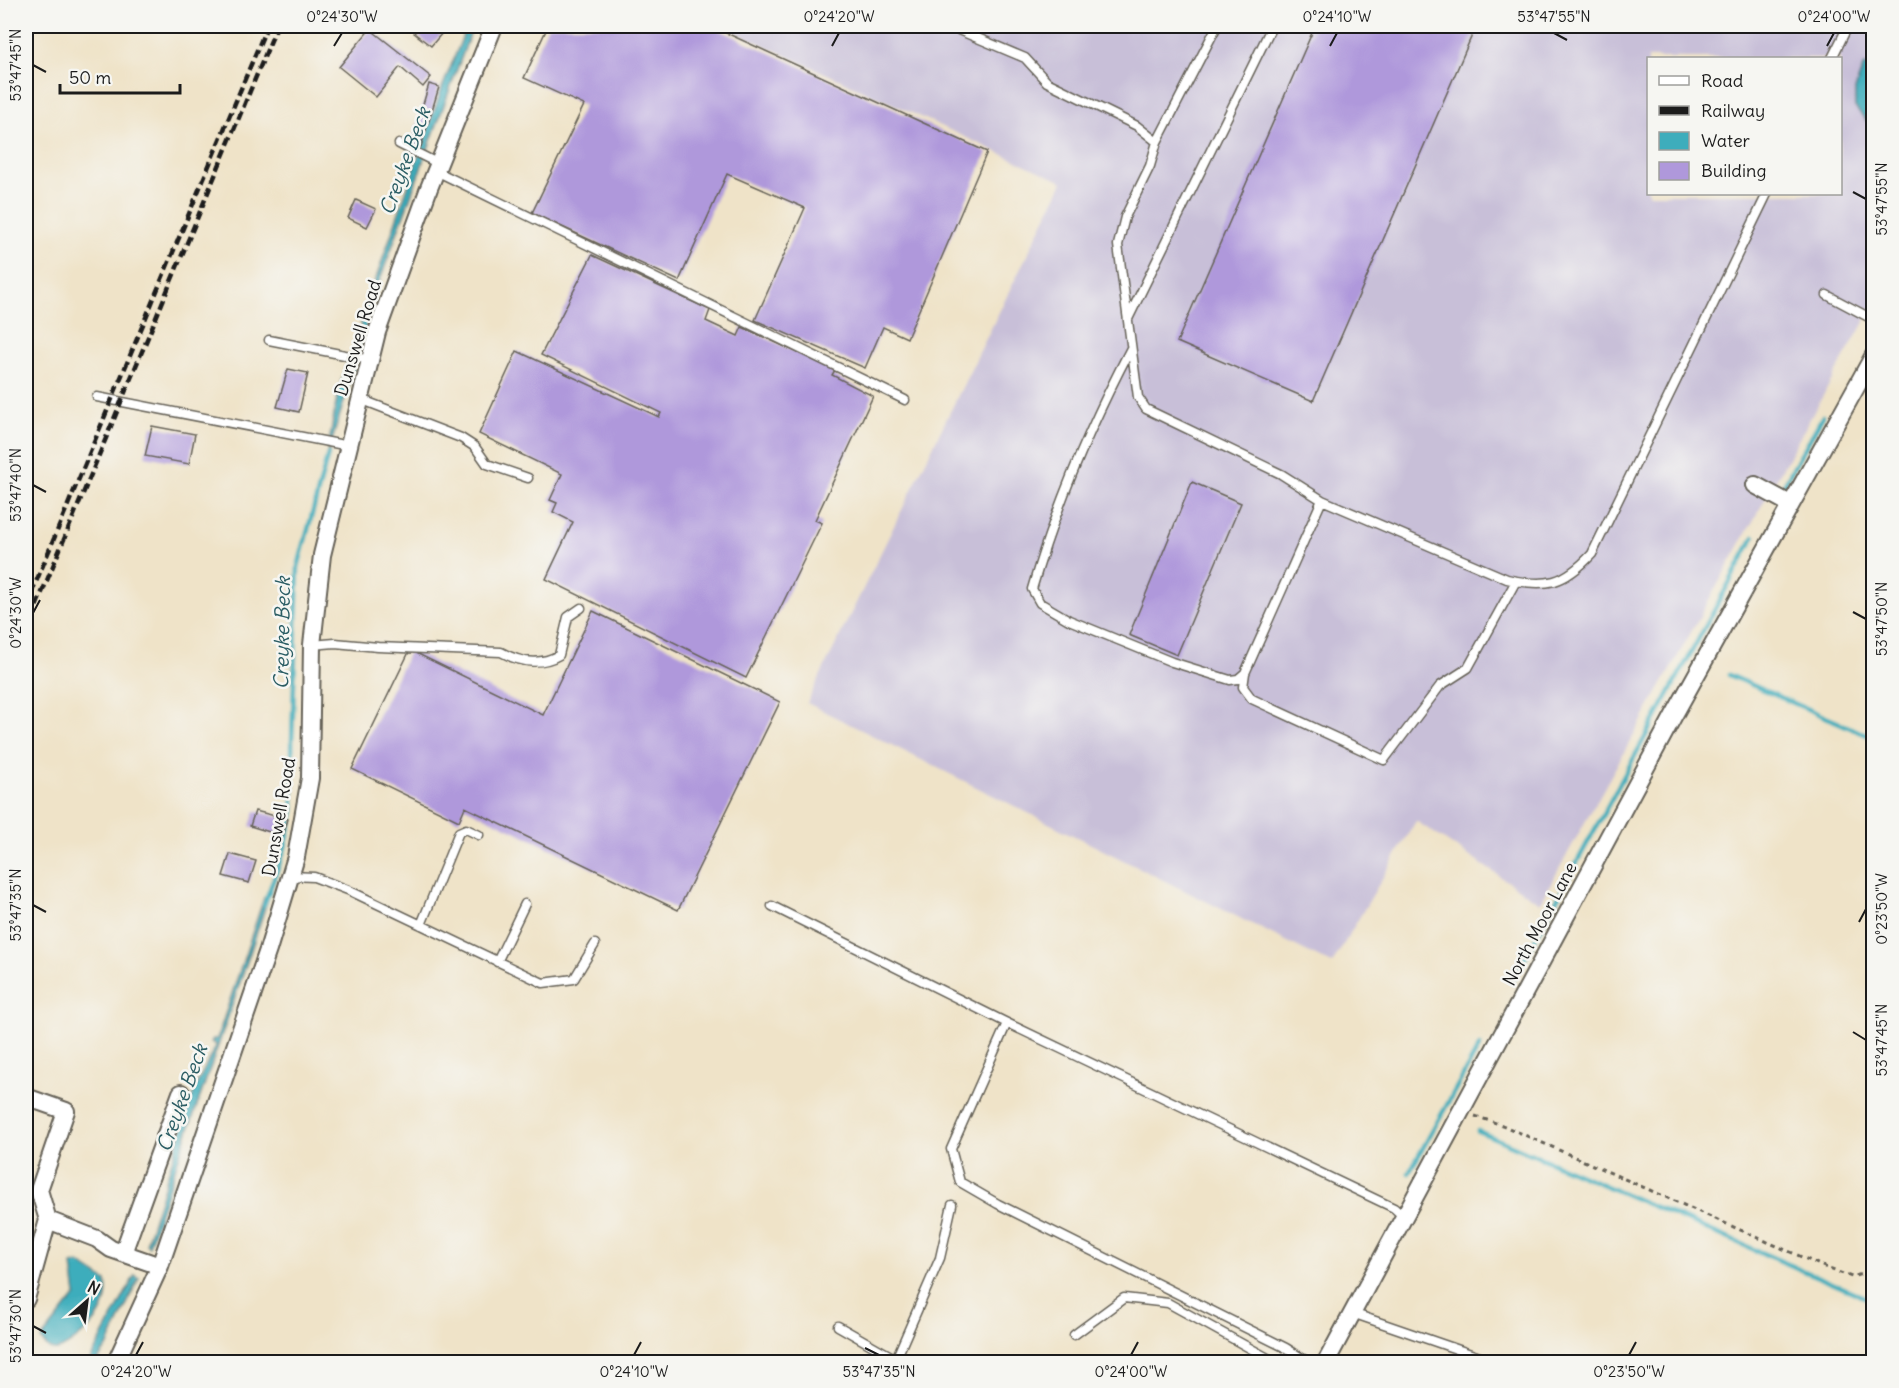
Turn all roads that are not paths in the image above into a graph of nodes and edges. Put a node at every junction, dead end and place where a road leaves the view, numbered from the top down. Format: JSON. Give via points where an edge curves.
{"nodes":[{"id":1,"x":494,"y":26,"type":"edge"},
{"id":2,"x":949,"y":26,"type":"edge"},
{"id":3,"x":1217,"y":26,"type":"edge"},
{"id":4,"x":1272,"y":26,"type":"edge"},
{"id":5,"x":1848,"y":26,"type":"edge"},
{"id":6,"x":1832,"y":57,"type":"edge"},
{"id":7,"x":1157,"y":142,"type":"junction"},
{"id":8,"x":399,"y":144,"type":"dead end"},
{"id":9,"x":434,"y":164,"type":"junction"},
{"id":10,"x":1767,"y":195,"type":"edge"},
{"id":11,"x":1827,"y":295,"type":"dead end"},
{"id":12,"x":1128,"y":320,"type":"junction"},
{"id":13,"x":1874,"y":320,"type":"edge"},
{"id":14,"x":269,"y":340,"type":"dead end"},
{"id":15,"x":1131,"y":347,"type":"junction"},
{"id":16,"x":1874,"y":355,"type":"edge"},
{"id":17,"x":365,"y":359,"type":"junction"},
{"id":18,"x":97,"y":397,"type":"dead end"},
{"id":19,"x":360,"y":399,"type":"junction"},
{"id":20,"x":905,"y":400,"type":"dead end"},
{"id":21,"x":343,"y":445,"type":"junction"},
{"id":22,"x":528,"y":478,"type":"dead end"},
{"id":23,"x":1755,"y":485,"type":"dead end"},
{"id":24,"x":1322,"y":500,"type":"junction"},
{"id":25,"x":1790,"y":504,"type":"junction"},
{"id":26,"x":1516,"y":581,"type":"junction"},
{"id":27,"x":581,"y":608,"type":"dead end"},
{"id":28,"x":312,"y":645,"type":"junction"},
{"id":29,"x":1245,"y":674,"type":"junction"},
{"id":30,"x":479,"y":835,"type":"dead end"},
{"id":31,"x":290,"y":876,"type":"junction"},
{"id":32,"x":525,"y":904,"type":"dead end"},
{"id":33,"x":772,"y":906,"type":"dead end"},
{"id":34,"x":421,"y":925,"type":"junction"},
{"id":35,"x":595,"y":944,"type":"dead end"},
{"id":36,"x":497,"y":962,"type":"junction"},
{"id":37,"x":1008,"y":1023,"type":"junction"},
{"id":38,"x":181,"y":1093,"type":"dead end"},
{"id":39,"x":26,"y":1096,"type":"edge"},
{"id":40,"x":952,"y":1205,"type":"dead end"},
{"id":41,"x":1406,"y":1218,"type":"junction"},
{"id":42,"x":48,"y":1220,"type":"junction"},
{"id":43,"x":123,"y":1253,"type":"junction"},
{"id":44,"x":160,"y":1266,"type":"junction"},
{"id":45,"x":26,"y":1299,"type":"edge"},
{"id":46,"x":1355,"y":1314,"type":"junction"},
{"id":47,"x":838,"y":1326,"type":"dead end"},
{"id":48,"x":1074,"y":1335,"type":"dead end"},
{"id":49,"x":896,"y":1361,"type":"edge"},
{"id":50,"x":116,"y":1362,"type":"edge"},
{"id":51,"x":1275,"y":1362,"type":"edge"},
{"id":52,"x":1308,"y":1362,"type":"edge"},
{"id":53,"x":1326,"y":1362,"type":"edge"},
{"id":54,"x":1494,"y":1362,"type":"edge"}],
"edges":[{"from":1,"to":9,"type":"street","name":"Dunswell Road"},
{"from":2,"to":7,"type":"lane","via":[[1025,58],[1047,82],[1137,126]]},
{"from":3,"to":7,"type":"lane"},
{"from":4,"to":12,"type":"lane"},
{"from":5,"to":6,"type":"lane"},
{"from":7,"to":12,"type":"lane","via":[[1125,217],[1118,245]]},
{"from":8,"to":9,"type":"lane"},
{"from":9,"to":17,"type":"street","name":"Dunswell Road"},
{"from":9,"to":20,"type":"lane"},
{"from":10,"to":26,"type":"lane","via":[[1592,554],[1574,573],[1555,582]]},
{"from":11,"to":13,"type":"lane"},
{"from":12,"to":15,"type":"lane"},
{"from":14,"to":17,"type":"lane"},
{"from":15,"to":24,"type":"lane","via":[[1138,398],[1146,409],[1281,474]]},
{"from":15,"to":29,"type":"lane","via":[[1066,494],[1032,589],[1040,603],[1069,620],[1172,662],[1230,680]]},
{"from":16,"to":25,"type":"street","name":"North Moor Lane"},
{"from":17,"to":19,"type":"street","name":"Dunswell Road"},
{"from":18,"to":21,"type":"lane"},
{"from":19,"to":21,"type":"street","name":"Dunswell Road"},
{"from":19,"to":22,"type":"lane","via":[[461,438],[476,447],[487,465]]},
{"from":21,"to":28,"type":"street","name":"Dunswell Road","via":[[322,555]]},
{"from":23,"to":25,"type":"street"},
{"from":24,"to":26,"type":"lane"},
{"from":24,"to":29,"type":"lane"},
{"from":25,"to":41,"type":"street","name":"North Moor Lane"},
{"from":26,"to":29,"type":"lane","via":[[1468,668],[1440,686],[1384,760],[1252,699],[1243,687]]},
{"from":27,"to":28,"type":"lane","via":[[568,616],[559,655],[550,660],[518,661],[501,652]]},
{"from":28,"to":31,"type":"street","name":"Dunswell Road","via":[[310,777]]},
{"from":30,"to":34,"type":"lane","via":[[466,829],[459,832]]},
{"from":31,"to":34,"type":"lane","via":[[315,877]]},
{"from":31,"to":44,"type":"street","name":"Dunswell Road"},
{"from":32,"to":36,"type":"lane"},
{"from":33,"to":37,"type":"lane"},
{"from":34,"to":36,"type":"lane"},
{"from":35,"to":36,"type":"lane","via":[[574,980],[543,983]]},
{"from":37,"to":41,"type":"lane","via":[[1394,1208]]},
{"from":37,"to":52,"type":"lane","via":[[951,1149],[960,1182]]},
{"from":38,"to":43,"type":"street"},
{"from":39,"to":42,"type":"street","via":[[66,1111],[39,1190]]},
{"from":40,"to":49,"type":"lane","via":[[940,1258]]},
{"from":41,"to":46,"type":"street","name":"North Moor Lane"},
{"from":42,"to":43,"type":"street"},
{"from":42,"to":45,"type":"street"},
{"from":43,"to":44,"type":"street"},
{"from":44,"to":50,"type":"street","name":"Dunswell Road"},
{"from":46,"to":53,"type":"street","name":"North Moor Lane"},
{"from":46,"to":54,"type":"lane"},
{"from":47,"to":49,"type":"lane"},
{"from":48,"to":51,"type":"lane","via":[[1124,1298],[1168,1304]]}]}
